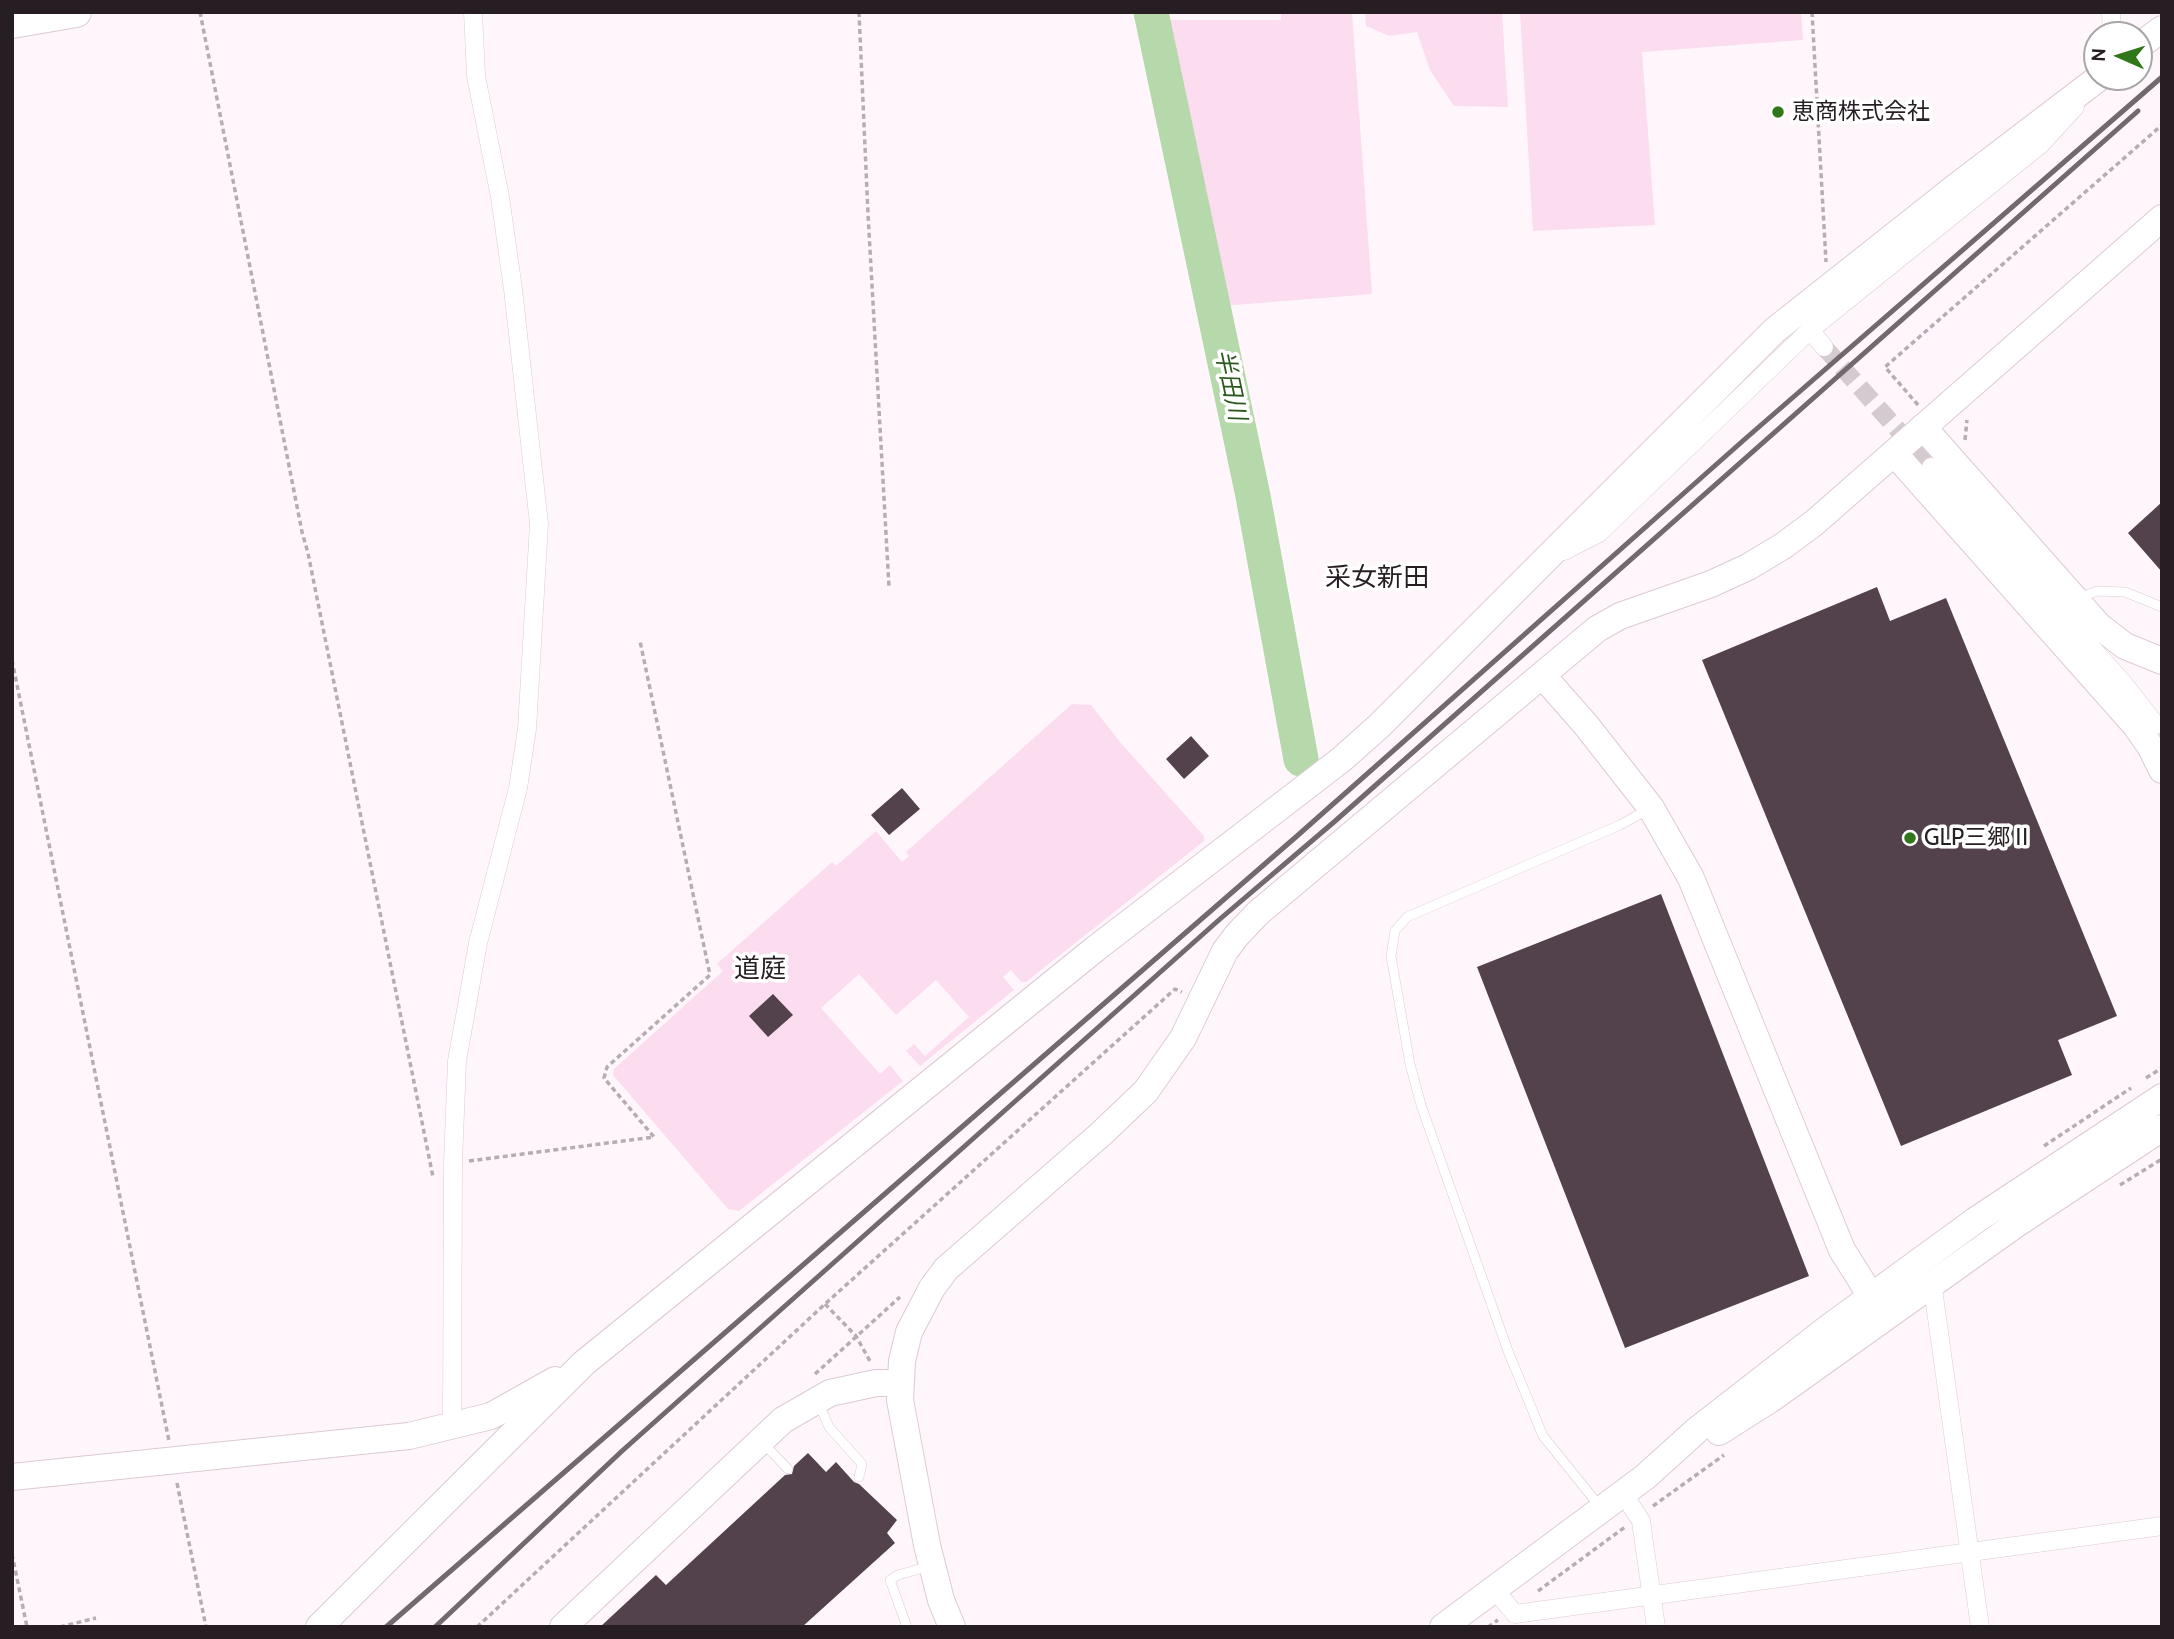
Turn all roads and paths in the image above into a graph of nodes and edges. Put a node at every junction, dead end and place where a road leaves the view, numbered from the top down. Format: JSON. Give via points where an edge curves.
{"nodes":[{"id":1,"x":76,"y":12,"type":"edge"},
{"id":2,"x":200,"y":12,"type":"edge"},
{"id":3,"x":473,"y":12,"type":"edge"},
{"id":4,"x":859,"y":12,"type":"edge"},
{"id":5,"x":1812,"y":12,"type":"edge"},
{"id":6,"x":12,"y":23,"type":"edge"},
{"id":7,"x":2083,"y":90,"type":"edge"},
{"id":8,"x":2088,"y":91,"type":"edge"},
{"id":9,"x":2162,"y":125,"type":"edge"},
{"id":10,"x":2162,"y":218,"type":"edge"},
{"id":11,"x":1840,"y":278,"type":"junction"},
{"id":12,"x":1810,"y":330,"type":"junction"},
{"id":13,"x":1824,"y":347,"type":"tunnel mouth"},
{"id":14,"x":1967,"y":416,"type":"dead end"},
{"id":15,"x":1927,"y":424,"type":"junction"},
{"id":16,"x":1964,"y":451,"type":"dead end"},
{"id":17,"x":1894,"y":453,"type":"junction"},
{"id":18,"x":1931,"y":467,"type":"tunnel mouth"},
{"id":19,"x":1542,"y":562,"type":"junction"},
{"id":20,"x":889,"y":587,"type":"dead end"},
{"id":21,"x":2074,"y":599,"type":"junction"},
{"id":22,"x":2162,"y":607,"type":"edge"},
{"id":23,"x":640,"y":641,"type":"dead end"},
{"id":24,"x":12,"y":660,"type":"edge"},
{"id":25,"x":2162,"y":661,"type":"edge"},
{"id":26,"x":1542,"y":674,"type":"junction"},
{"id":27,"x":2160,"y":733,"type":"edge"},
{"id":28,"x":2162,"y":770,"type":"edge"},
{"id":29,"x":1651,"y":808,"type":"junction"},
{"id":30,"x":1187,"y":995,"type":"dead end"},
{"id":31,"x":2162,"y":1097,"type":"edge"},
{"id":32,"x":2162,"y":1128,"type":"edge"},
{"id":33,"x":453,"y":1163,"type":"junction"},
{"id":34,"x":454,"y":1207,"type":"junction"},
{"id":35,"x":1932,"y":1282,"type":"junction"},
{"id":36,"x":907,"y":1291,"type":"dead end"},
{"id":37,"x":1871,"y":1296,"type":"junction"},
{"id":38,"x":826,"y":1306,"type":"junction"},
{"id":39,"x":856,"y":1336,"type":"junction"},
{"id":40,"x":584,"y":1363,"type":"junction"},
{"id":41,"x":874,"y":1367,"type":"dead end"},
{"id":42,"x":901,"y":1383,"type":"junction"},
{"id":43,"x":817,"y":1387,"type":"junction"},
{"id":44,"x":452,"y":1426,"type":"junction"},
{"id":45,"x":762,"y":1441,"type":"junction"},
{"id":46,"x":171,"y":1452,"type":"dead end"},
{"id":47,"x":788,"y":1469,"type":"dead end"},
{"id":48,"x":12,"y":1477,"type":"edge"},
{"id":49,"x":859,"y":1477,"type":"dead end"},
{"id":50,"x":1645,"y":1477,"type":"junction"},
{"id":51,"x":177,"y":1479,"type":"dead end"},
{"id":52,"x":1613,"y":1501,"type":"junction"},
{"id":53,"x":2162,"y":1527,"type":"edge"},
{"id":54,"x":1969,"y":1553,"type":"junction"},
{"id":55,"x":12,"y":1554,"type":"edge"},
{"id":56,"x":932,"y":1565,"type":"junction"},
{"id":57,"x":1495,"y":1590,"type":"junction"},
{"id":58,"x":1652,"y":1597,"type":"junction"},
{"id":59,"x":96,"y":1618,"type":"dead end"},
{"id":60,"x":1459,"y":1622,"type":"edge"},
{"id":61,"x":27,"y":1627,"type":"edge"},
{"id":62,"x":60,"y":1627,"type":"edge"},
{"id":63,"x":206,"y":1627,"type":"edge"},
{"id":64,"x":319,"y":1627,"type":"edge"},
{"id":65,"x":477,"y":1627,"type":"edge"},
{"id":66,"x":563,"y":1627,"type":"edge"},
{"id":67,"x":907,"y":1627,"type":"edge"},
{"id":68,"x":952,"y":1627,"type":"edge"},
{"id":69,"x":1656,"y":1627,"type":"edge"},
{"id":70,"x":1980,"y":1627,"type":"edge"}],
"edges":[{"from":1,"to":6,"type":"main road"},
{"from":2,"to":34,"type":"path","via":[[433,1179]]},
{"from":3,"to":33,"type":"street","via":[[476,76],[513,289],[539,524],[527,729],[518,788],[478,943],[461,1032]]},
{"from":4,"to":20,"type":"path"},
{"from":5,"to":11,"type":"path","via":[[1826,263]]},
{"from":7,"to":11,"type":"street"},
{"from":8,"to":12,"type":"street","via":[[2041,144]]},
{"from":9,"to":15,"type":"path","via":[[1885,367]]},
{"from":10,"to":15,"type":"street"},
{"from":11,"to":19,"type":"street","via":[[1775,330]]},
{"from":12,"to":13,"type":"street"},
{"from":12,"to":19,"type":"street","via":[[1599,533]]},
{"from":14,"to":16,"type":"path"},
{"from":15,"to":17,"type":"street"},
{"from":15,"to":21,"type":"street"},
{"from":17,"to":26,"type":"street","via":[[1783,546],[1711,584],[1620,616]]},
{"from":17,"to":28,"type":"street","via":[[2137,726]]},
{"from":18,"to":27,"type":"street","via":[[2124,684]]},
{"from":19,"to":40,"type":"street","via":[[1342,759],[1095,949]]},
{"from":21,"to":22,"type":"lane","via":[[2096,591],[2124,592]]},
{"from":21,"to":25,"type":"street","via":[[2124,646]]},
{"from":23,"to":33,"type":"path","via":[[710,975],[607,1067],[604,1078],[654,1137]]},
{"from":24,"to":46,"type":"path"},
{"from":26,"to":29,"type":"street"},
{"from":26,"to":42,"type":"street","via":[[1237,935],[1183,1038],[1146,1091],[946,1269],[909,1332]]},
{"from":29,"to":37,"type":"street","via":[[1691,878],[1842,1250]]},
{"from":29,"to":52,"type":"lane","via":[[1406,917],[1395,932],[1391,956],[1420,1105],[1508,1351],[1543,1436]]},
{"from":30,"to":38,"type":"path","via":[[1175,989]]},
{"from":31,"to":37,"type":"street"},
{"from":32,"to":35,"type":"street"},
{"from":33,"to":34,"type":"street"},
{"from":34,"to":44,"type":"street"},
{"from":35,"to":50,"type":"street","via":[[1771,1399]]},
{"from":35,"to":54,"type":"street"},
{"from":36,"to":39,"type":"path"},
{"from":37,"to":50,"type":"street","via":[[1696,1430]]},
{"from":38,"to":39,"type":"path"},
{"from":38,"to":65,"type":"path"},
{"from":39,"to":41,"type":"path"},
{"from":39,"to":43,"type":"path"},
{"from":40,"to":44,"type":"street","via":[[491,1416]]},
{"from":40,"to":64,"type":"street"},
{"from":42,"to":43,"type":"street","via":[[854,1386],[830,1393]]},
{"from":42,"to":56,"type":"street","via":[[906,1439]]},
{"from":43,"to":45,"type":"street"},
{"from":43,"to":49,"type":"lane","via":[[829,1427],[862,1464]]},
{"from":44,"to":48,"type":"street","via":[[409,1436]]},
{"from":45,"to":47,"type":"lane"},
{"from":45,"to":66,"type":"street"},
{"from":50,"to":52,"type":"street"},
{"from":51,"to":63,"type":"path"},
{"from":52,"to":57,"type":"street"},
{"from":52,"to":58,"type":"street","via":[[1637,1511]]},
{"from":53,"to":54,"type":"street"},
{"from":54,"to":58,"type":"street"},
{"from":54,"to":70,"type":"street"},
{"from":55,"to":61,"type":"path"},
{"from":56,"to":67,"type":"lane","via":[[890,1580]]},
{"from":56,"to":68,"type":"street"},
{"from":57,"to":58,"type":"street","via":[[1515,1614]]},
{"from":57,"to":60,"type":"street"},
{"from":58,"to":69,"type":"street"},
{"from":59,"to":62,"type":"path"}]}
